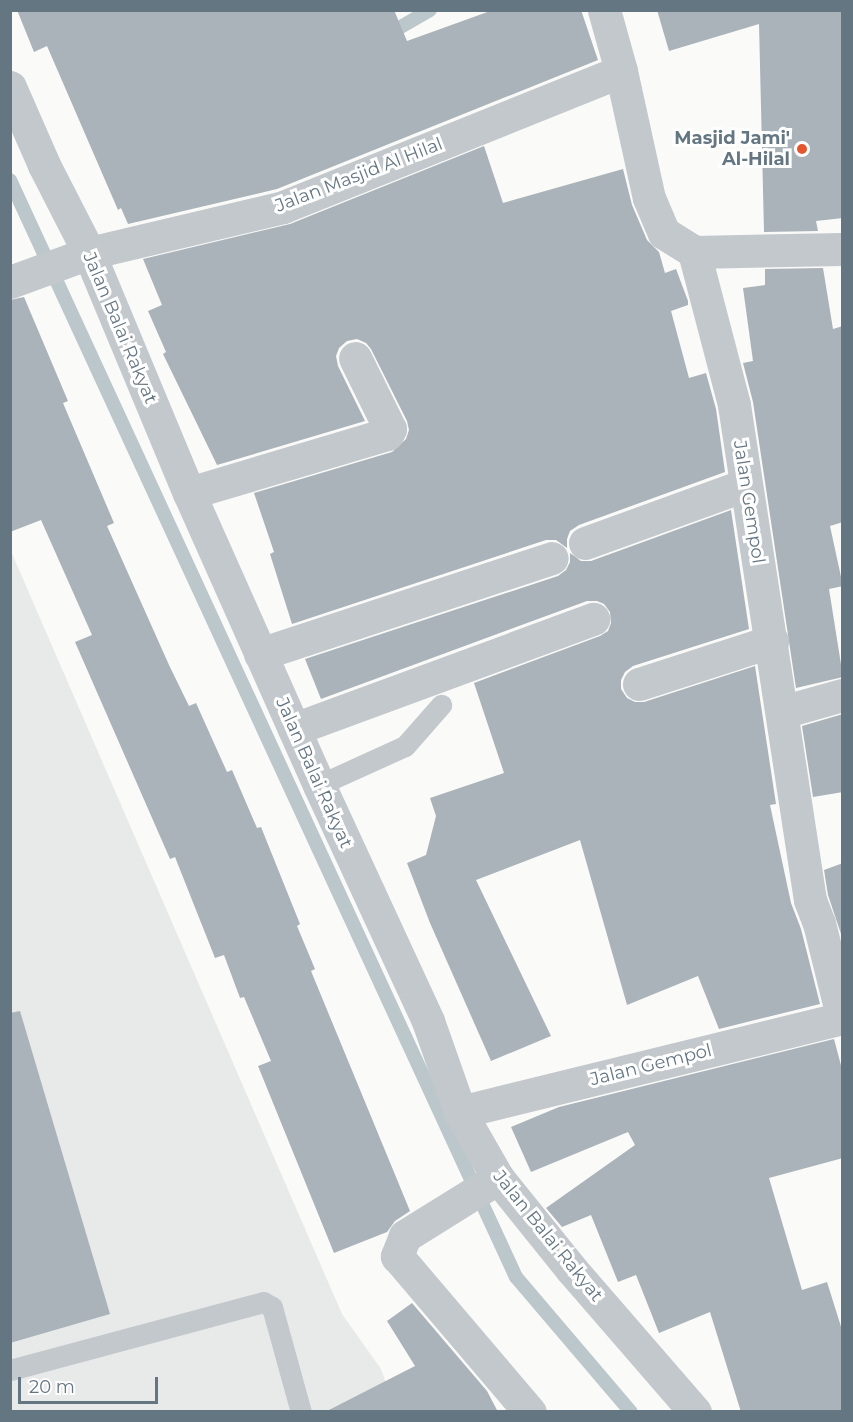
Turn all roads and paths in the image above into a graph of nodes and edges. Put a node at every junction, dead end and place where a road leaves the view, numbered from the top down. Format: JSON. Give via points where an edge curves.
{"nodes":[{"id":1,"x":604,"y":10,"type":"edge"},
{"id":2,"x":621,"y":71,"type":"junction"},
{"id":3,"x":10,"y":87,"type":"edge"},
{"id":4,"x":843,"y":249,"type":"edge"},
{"id":5,"x":694,"y":252,"type":"junction"},
{"id":6,"x":79,"y":257,"type":"junction"},
{"id":7,"x":10,"y":282,"type":"edge"},
{"id":8,"x":355,"y":358,"type":"dead end"},
{"id":9,"x":745,"y":485,"type":"junction"},
{"id":10,"x":189,"y":493,"type":"junction"},
{"id":11,"x":585,"y":543,"type":"dead end"},
{"id":12,"x":552,"y":558,"type":"dead end"},
{"id":13,"x":593,"y":619,"type":"dead end"},
{"id":14,"x":772,"y":641,"type":"junction"},
{"id":15,"x":260,"y":654,"type":"junction"},
{"id":16,"x":639,"y":684,"type":"dead end"},
{"id":17,"x":843,"y":696,"type":"edge"},
{"id":18,"x":441,"y":705,"type":"dead end"},
{"id":19,"x":782,"y":712,"type":"junction"},
{"id":20,"x":294,"y":729,"type":"junction"},
{"id":21,"x":319,"y":785,"type":"junction"},
{"id":22,"x":843,"y":1017,"type":"edge"},
{"id":23,"x":460,"y":1112,"type":"junction"},
{"id":24,"x":491,"y":1183,"type":"junction"},
{"id":25,"x":10,"y":1370,"type":"edge"},
{"id":26,"x":301,"y":1412,"type":"edge"},
{"id":27,"x":530,"y":1412,"type":"edge"},
{"id":28,"x":694,"y":1412,"type":"edge"}],
"edges":[{"from":1,"to":2,"type":"street"},
{"from":2,"to":5,"type":"street","via":[[649,198],[664,233]]},
{"from":2,"to":6,"type":"street","name":"Jalan Masjid Al Hilal","via":[[283,207]]},
{"from":3,"to":6,"type":"street","name":"Jalan Balai Rakyat"},
{"from":4,"to":5,"type":"street"},
{"from":5,"to":9,"type":"street","name":"Jalan Gempol","via":[[734,405]]},
{"from":6,"to":7,"type":"street","name":"Jalan Masjid Al Hilal"},
{"from":6,"to":10,"type":"street","name":"Jalan Balai Rakyat"},
{"from":8,"to":10,"type":"street","via":[[390,429],[387,434]]},
{"from":9,"to":11,"type":"street"},
{"from":9,"to":14,"type":"street","name":"Jalan Gempol"},
{"from":10,"to":15,"type":"street","name":"Jalan Balai Rakyat"},
{"from":12,"to":15,"type":"street"},
{"from":13,"to":20,"type":"street"},
{"from":14,"to":16,"type":"street"},
{"from":14,"to":19,"type":"street","name":"Jalan Gempol"},
{"from":15,"to":20,"type":"street","name":"Jalan Balai Rakyat"},
{"from":17,"to":19,"type":"street"},
{"from":18,"to":21,"type":"lane","via":[[405,746]]},
{"from":19,"to":22,"type":"street","name":"Jalan Gempol","via":[[810,900]]},
{"from":20,"to":21,"type":"street","name":"Jalan Balai Rakyat"},
{"from":21,"to":23,"type":"street","name":"Jalan Balai Rakyat","via":[[428,1021]]},
{"from":22,"to":23,"type":"street","name":"Jalan Gempol"},
{"from":23,"to":24,"type":"street","name":"Jalan Balai Rakyat"},
{"from":24,"to":27,"type":"street","via":[[405,1236],[397,1256]]},
{"from":24,"to":28,"type":"street","name":"Jalan Balai Rakyat"},
{"from":25,"to":26,"type":"lane","via":[[263,1302],[272,1307]]}]}
